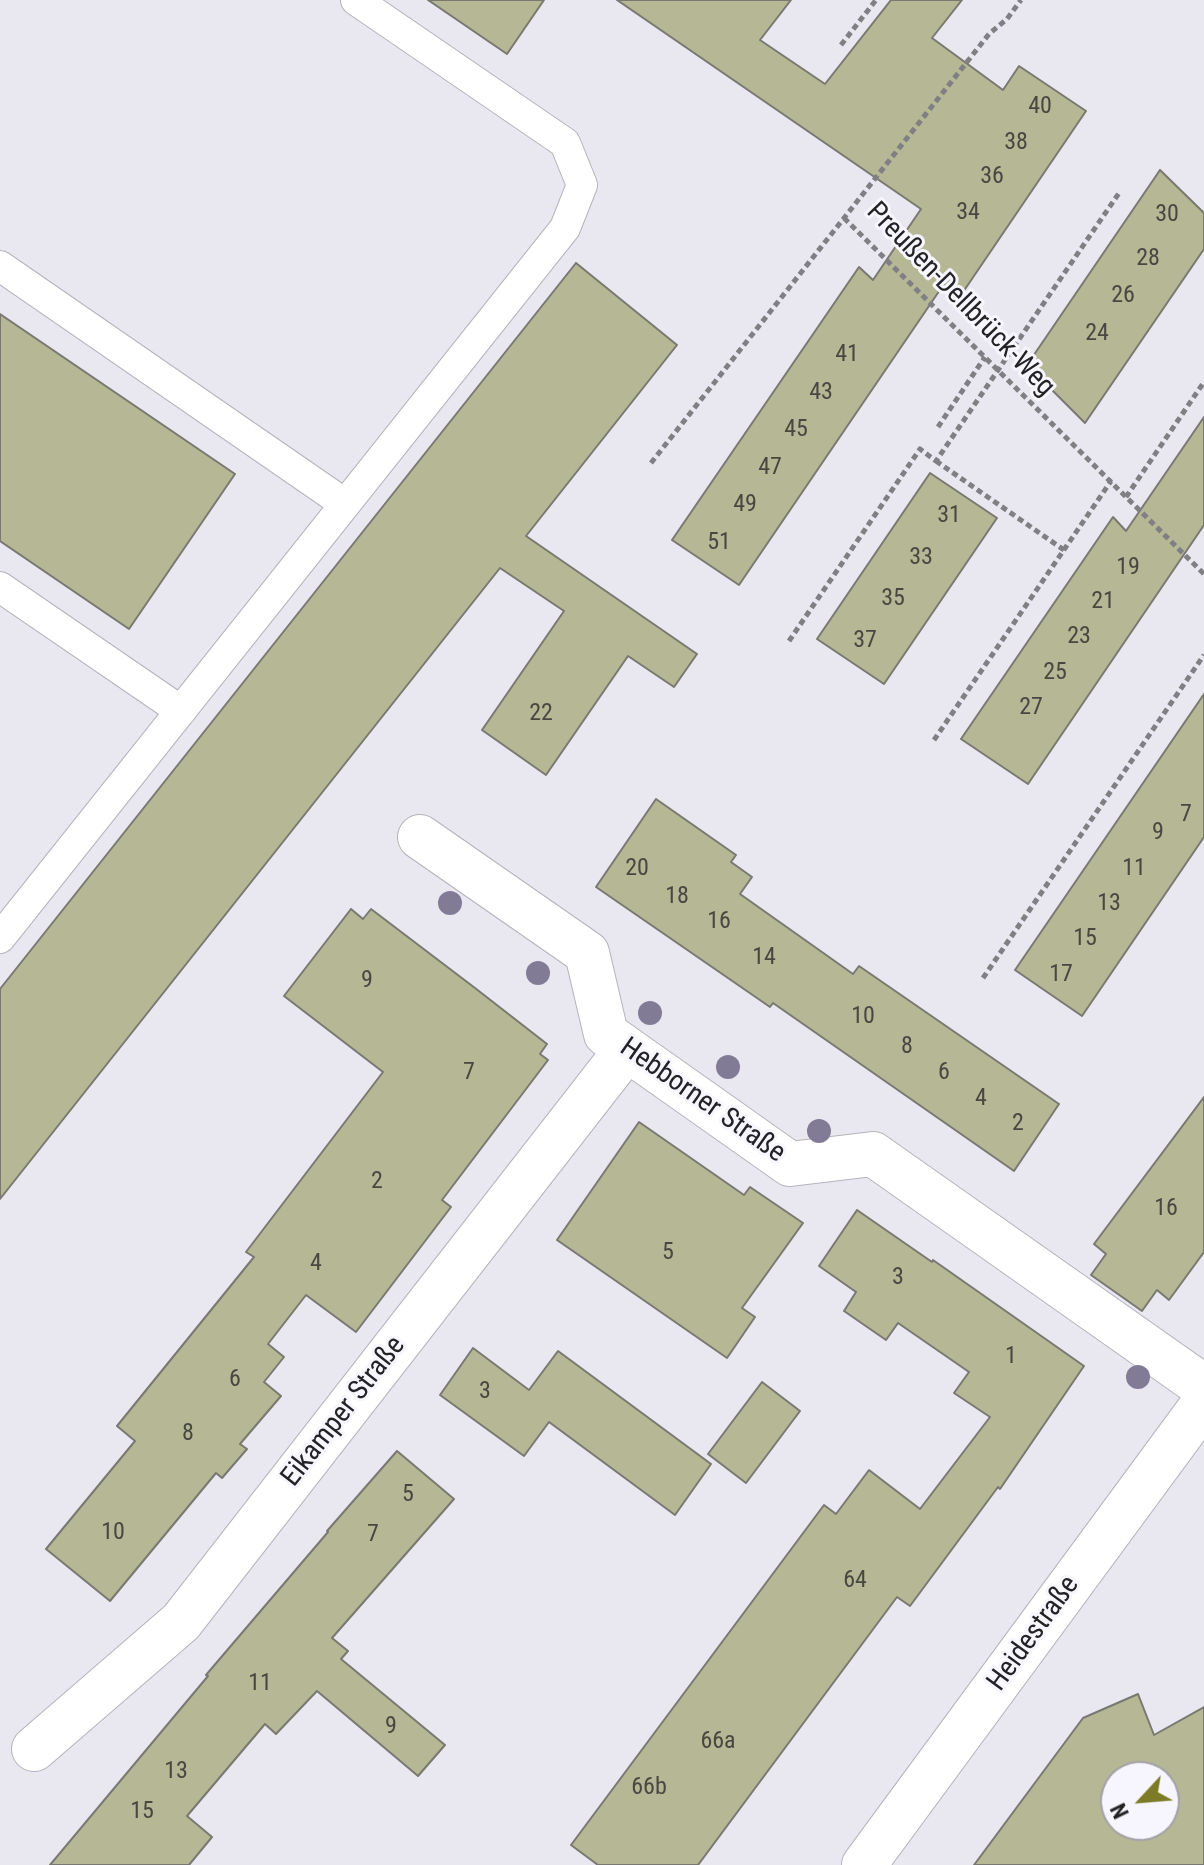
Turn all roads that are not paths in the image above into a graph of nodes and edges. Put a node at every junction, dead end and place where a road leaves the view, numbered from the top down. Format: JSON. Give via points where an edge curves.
{"nodes":[{"id":1,"x":356,"y":0,"type":"edge"},
{"id":2,"x":0,"y":266,"type":"edge"},
{"id":3,"x":345,"y":504,"type":"junction"},
{"id":4,"x":0,"y":587,"type":"edge"},
{"id":5,"x":181,"y":711,"type":"junction"},
{"id":6,"x":420,"y":837,"type":"dead end"},
{"id":7,"x":0,"y":938,"type":"edge"},
{"id":8,"x":627,"y":1049,"type":"junction"},
{"id":9,"x":1204,"y":1387,"type":"edge"},
{"id":10,"x":1204,"y":1403,"type":"edge"},
{"id":11,"x":34,"y":1749,"type":"dead end"},
{"id":12,"x":864,"y":1865,"type":"edge"}],
"edges":[{"from":1,"to":3,"type":"lane","via":[[565,143],[582,185],[565,228]]},
{"from":2,"to":3,"type":"lane"},
{"from":3,"to":5,"type":"lane"},
{"from":4,"to":5,"type":"lane"},
{"from":5,"to":7,"type":"lane"},
{"from":6,"to":8,"type":"street","name":"Hebborner Straße","via":[[587,953],[606,1034]]},
{"from":8,"to":9,"type":"street","name":"Hebborner Straße","via":[[790,1164],[873,1154]]},
{"from":8,"to":11,"type":"street","name":"Eikamper Straße","via":[[181,1622]]},
{"from":10,"to":12,"type":"street","name":"Heidestraße"}]}
